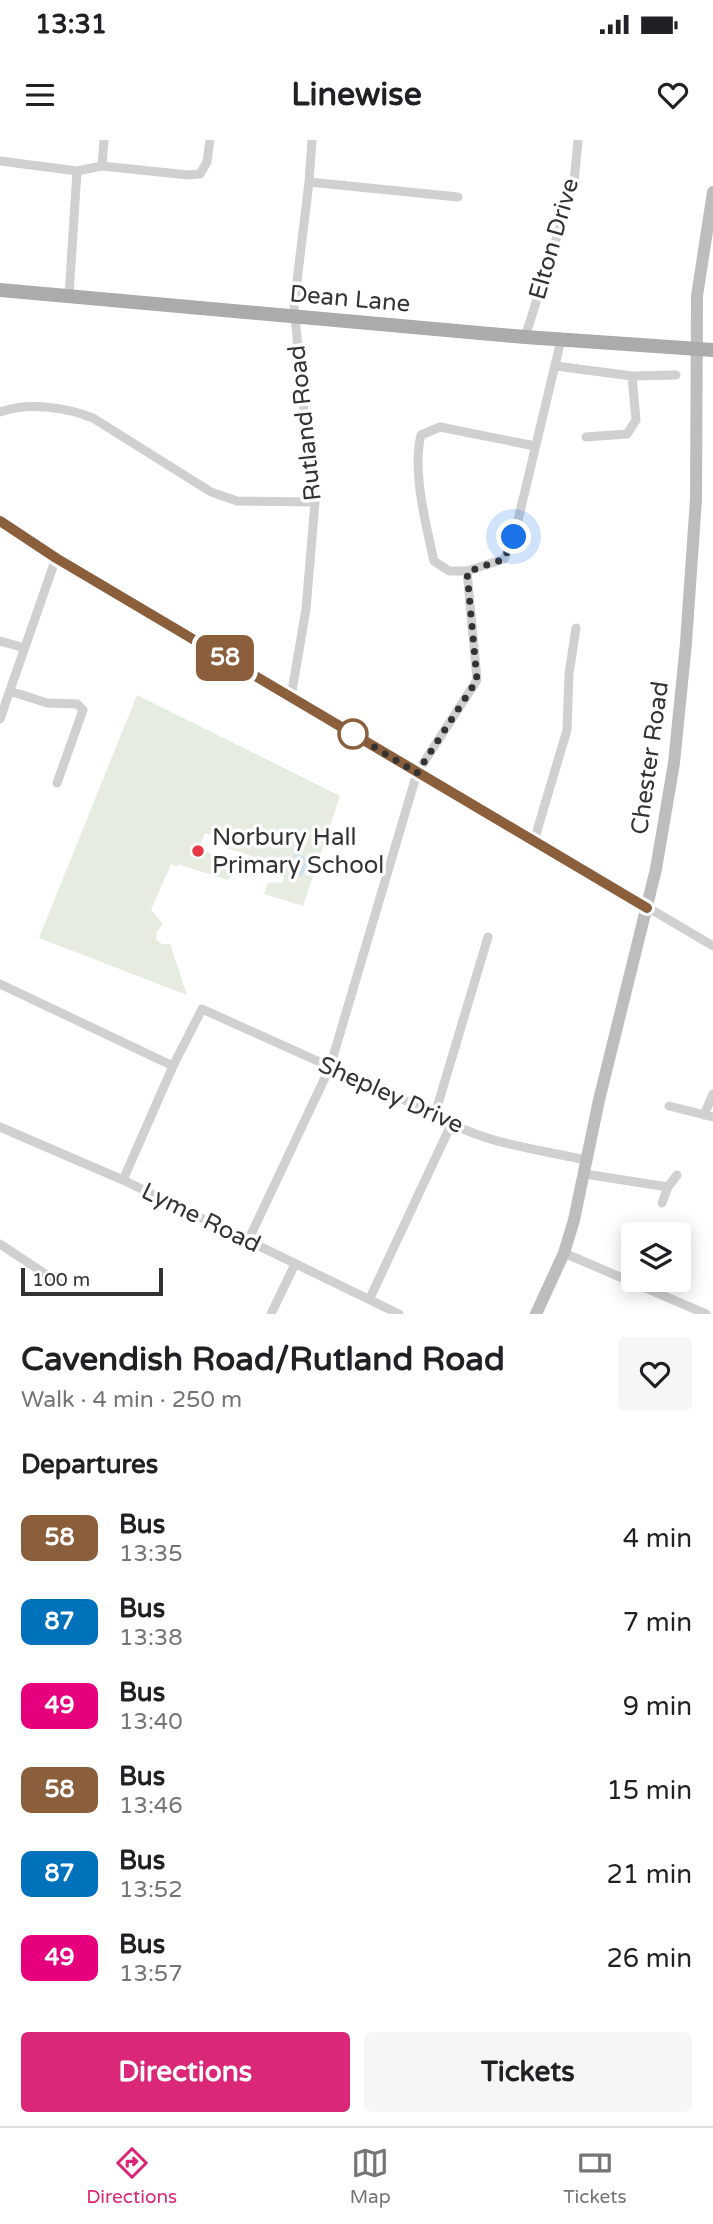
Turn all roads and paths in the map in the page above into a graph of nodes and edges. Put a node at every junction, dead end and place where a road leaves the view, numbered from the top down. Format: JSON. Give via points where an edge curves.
{"nodes":[{"id":1,"x":104,"y":140,"type":"edge"},
{"id":2,"x":210,"y":140,"type":"edge"},
{"id":3,"x":312,"y":140,"type":"edge"},
{"id":4,"x":578,"y":140,"type":"edge"},
{"id":5,"x":0,"y":161,"type":"edge"},
{"id":6,"x":102,"y":166,"type":"junction"},
{"id":7,"x":77,"y":171,"type":"junction"},
{"id":8,"x":309,"y":183,"type":"junction"},
{"id":9,"x":713,"y":192,"type":"edge"},
{"id":10,"x":458,"y":197,"type":"dead end"},
{"id":11,"x":0,"y":290,"type":"edge"},
{"id":12,"x":69,"y":296,"type":"junction"},
{"id":13,"x":295,"y":317,"type":"junction"},
{"id":14,"x":525,"y":337,"type":"junction"},
{"id":15,"x":561,"y":340,"type":"junction"},
{"id":16,"x":696,"y":349,"type":"junction"},
{"id":17,"x":713,"y":350,"type":"edge"},
{"id":18,"x":556,"y":366,"type":"junction"},
{"id":19,"x":676,"y":375,"type":"dead end"},
{"id":20,"x":632,"y":376,"type":"junction"},
{"id":21,"x":0,"y":412,"type":"edge"},
{"id":22,"x":586,"y":437,"type":"dead end"},
{"id":23,"x":535,"y":446,"type":"junction"},
{"id":24,"x":315,"y":502,"type":"junction"},
{"id":25,"x":0,"y":521,"type":"edge"},
{"id":26,"x":56,"y":558,"type":"junction"},
{"id":27,"x":467,"y":572,"type":"junction"},
{"id":28,"x":576,"y":628,"type":"dead end"},
{"id":29,"x":0,"y":641,"type":"edge"},
{"id":30,"x":25,"y":648,"type":"junction"},
{"id":31,"x":10,"y":691,"type":"junction"},
{"id":32,"x":291,"y":697,"type":"junction"},
{"id":33,"x":0,"y":719,"type":"edge"},
{"id":34,"x":417,"y":773,"type":"junction"},
{"id":35,"x":57,"y":783,"type":"dead end"},
{"id":36,"x":534,"y":841,"type":"junction"},
{"id":37,"x":647,"y":908,"type":"junction"},
{"id":38,"x":488,"y":937,"type":"dead end"},
{"id":39,"x":713,"y":946,"type":"edge"},
{"id":40,"x":0,"y":984,"type":"edge"},
{"id":41,"x":173,"y":1066,"type":"junction"},
{"id":42,"x":330,"y":1067,"type":"junction"},
{"id":43,"x":713,"y":1094,"type":"edge"},
{"id":44,"x":669,"y":1106,"type":"dead end"},
{"id":45,"x":435,"y":1114,"type":"junction"},
{"id":46,"x":709,"y":1116,"type":"edge"},
{"id":47,"x":451,"y":1125,"type":"junction"},
{"id":48,"x":0,"y":1128,"type":"edge"},
{"id":49,"x":586,"y":1160,"type":"junction"},
{"id":50,"x":585,"y":1174,"type":"junction"},
{"id":51,"x":677,"y":1175,"type":"dead end"},
{"id":52,"x":123,"y":1180,"type":"junction"},
{"id":53,"x":668,"y":1187,"type":"junction"},
{"id":54,"x":662,"y":1203,"type":"dead end"},
{"id":55,"x":248,"y":1241,"type":"junction"},
{"id":56,"x":0,"y":1244,"type":"edge"},
{"id":57,"x":564,"y":1253,"type":"junction"},
{"id":58,"x":295,"y":1264,"type":"junction"},
{"id":59,"x":59,"y":1283,"type":"dead end"},
{"id":60,"x":370,"y":1298,"type":"junction"},
{"id":61,"x":271,"y":1314,"type":"edge"},
{"id":62,"x":399,"y":1314,"type":"edge"},
{"id":63,"x":536,"y":1314,"type":"edge"},
{"id":64,"x":706,"y":1314,"type":"edge"}],
"edges":[{"from":1,"to":6,"type":"street"},
{"from":2,"to":6,"type":"street","via":[[200,174]]},
{"from":3,"to":8,"type":"street","name":"Rutland Road"},
{"from":4,"to":14,"type":"street","name":"Elton Drive","via":[[574,183]]},
{"from":5,"to":7,"type":"street"},
{"from":6,"to":7,"type":"street"},
{"from":7,"to":12,"type":"street"},
{"from":8,"to":10,"type":"street"},
{"from":8,"to":13,"type":"street","name":"Rutland Road"},
{"from":9,"to":16,"type":"street","name":"Chester Road","via":[[697,296]]},
{"from":11,"to":12,"type":"main road","name":"Dean Lane"},
{"from":12,"to":13,"type":"main road","name":"Dean Lane"},
{"from":13,"to":14,"type":"main road","name":"Dean Lane"},
{"from":13,"to":24,"type":"street","name":"Rutland Road"},
{"from":14,"to":15,"type":"main road","name":"Dean Lane"},
{"from":15,"to":16,"type":"main road","name":"Dean Lane"},
{"from":15,"to":18,"type":"street"},
{"from":16,"to":17,"type":"main road","name":"Dean Lane"},
{"from":16,"to":37,"type":"street","name":"Chester Road","via":[[696,499],[686,643],[674,763]]},
{"from":18,"to":20,"type":"street"},
{"from":18,"to":23,"type":"street"},
{"from":19,"to":20,"type":"street"},
{"from":20,"to":22,"type":"street","via":[[636,420],[628,434]]},
{"from":21,"to":24,"type":"street","via":[[28,407],[78,412],[211,492],[237,502]]},
{"from":23,"to":27,"type":"street","via":[[514,537],[504,559]]},
{"from":23,"to":27,"type":"street","via":[[440,427],[421,435],[418,463],[434,562],[449,572]]},
{"from":24,"to":32,"type":"street","name":"Rutland Road","via":[[306,609]]},
{"from":25,"to":26,"type":"street"},
{"from":26,"to":30,"type":"street"},
{"from":26,"to":32,"type":"street"},
{"from":27,"to":34,"type":"street","via":[[477,680]]},
{"from":28,"to":36,"type":"street","via":[[567,730]]},
{"from":29,"to":30,"type":"street"},
{"from":30,"to":31,"type":"street"},
{"from":31,"to":33,"type":"street"},
{"from":31,"to":35,"type":"street","via":[[47,703],[77,704],[83,710]]},
{"from":32,"to":34,"type":"street"},
{"from":34,"to":36,"type":"street"},
{"from":34,"to":42,"type":"street"},
{"from":36,"to":37,"type":"street"},
{"from":37,"to":39,"type":"street"},
{"from":37,"to":49,"type":"street","name":"Chester Road"},
{"from":38,"to":45,"type":"street"},
{"from":40,"to":41,"type":"street"},
{"from":41,"to":42,"type":"street","name":"Shepley Drive","via":[[202,1009]]},
{"from":41,"to":52,"type":"street"},
{"from":42,"to":45,"type":"street","name":"Shepley Drive"},
{"from":42,"to":55,"type":"street"},
{"from":43,"to":46,"type":"street"},
{"from":44,"to":46,"type":"street"},
{"from":45,"to":47,"type":"street","name":"Shepley Drive"},
{"from":47,"to":49,"type":"street","name":"Shepley Drive"},
{"from":47,"to":60,"type":"street"},
{"from":48,"to":52,"type":"street","name":"Lyme Road"},
{"from":49,"to":50,"type":"street","name":"Chester Road"},
{"from":50,"to":53,"type":"street"},
{"from":50,"to":57,"type":"street","name":"Chester Road"},
{"from":51,"to":53,"type":"street"},
{"from":52,"to":55,"type":"street","name":"Lyme Road"},
{"from":53,"to":54,"type":"street"},
{"from":55,"to":58,"type":"street","name":"Lyme Road"},
{"from":56,"to":59,"type":"street"},
{"from":57,"to":63,"type":"street","name":"Chester Road"},
{"from":57,"to":64,"type":"street"},
{"from":58,"to":60,"type":"street","name":"Lyme Road"},
{"from":58,"to":61,"type":"street"},
{"from":60,"to":62,"type":"street","name":"Lyme Road"}]}
